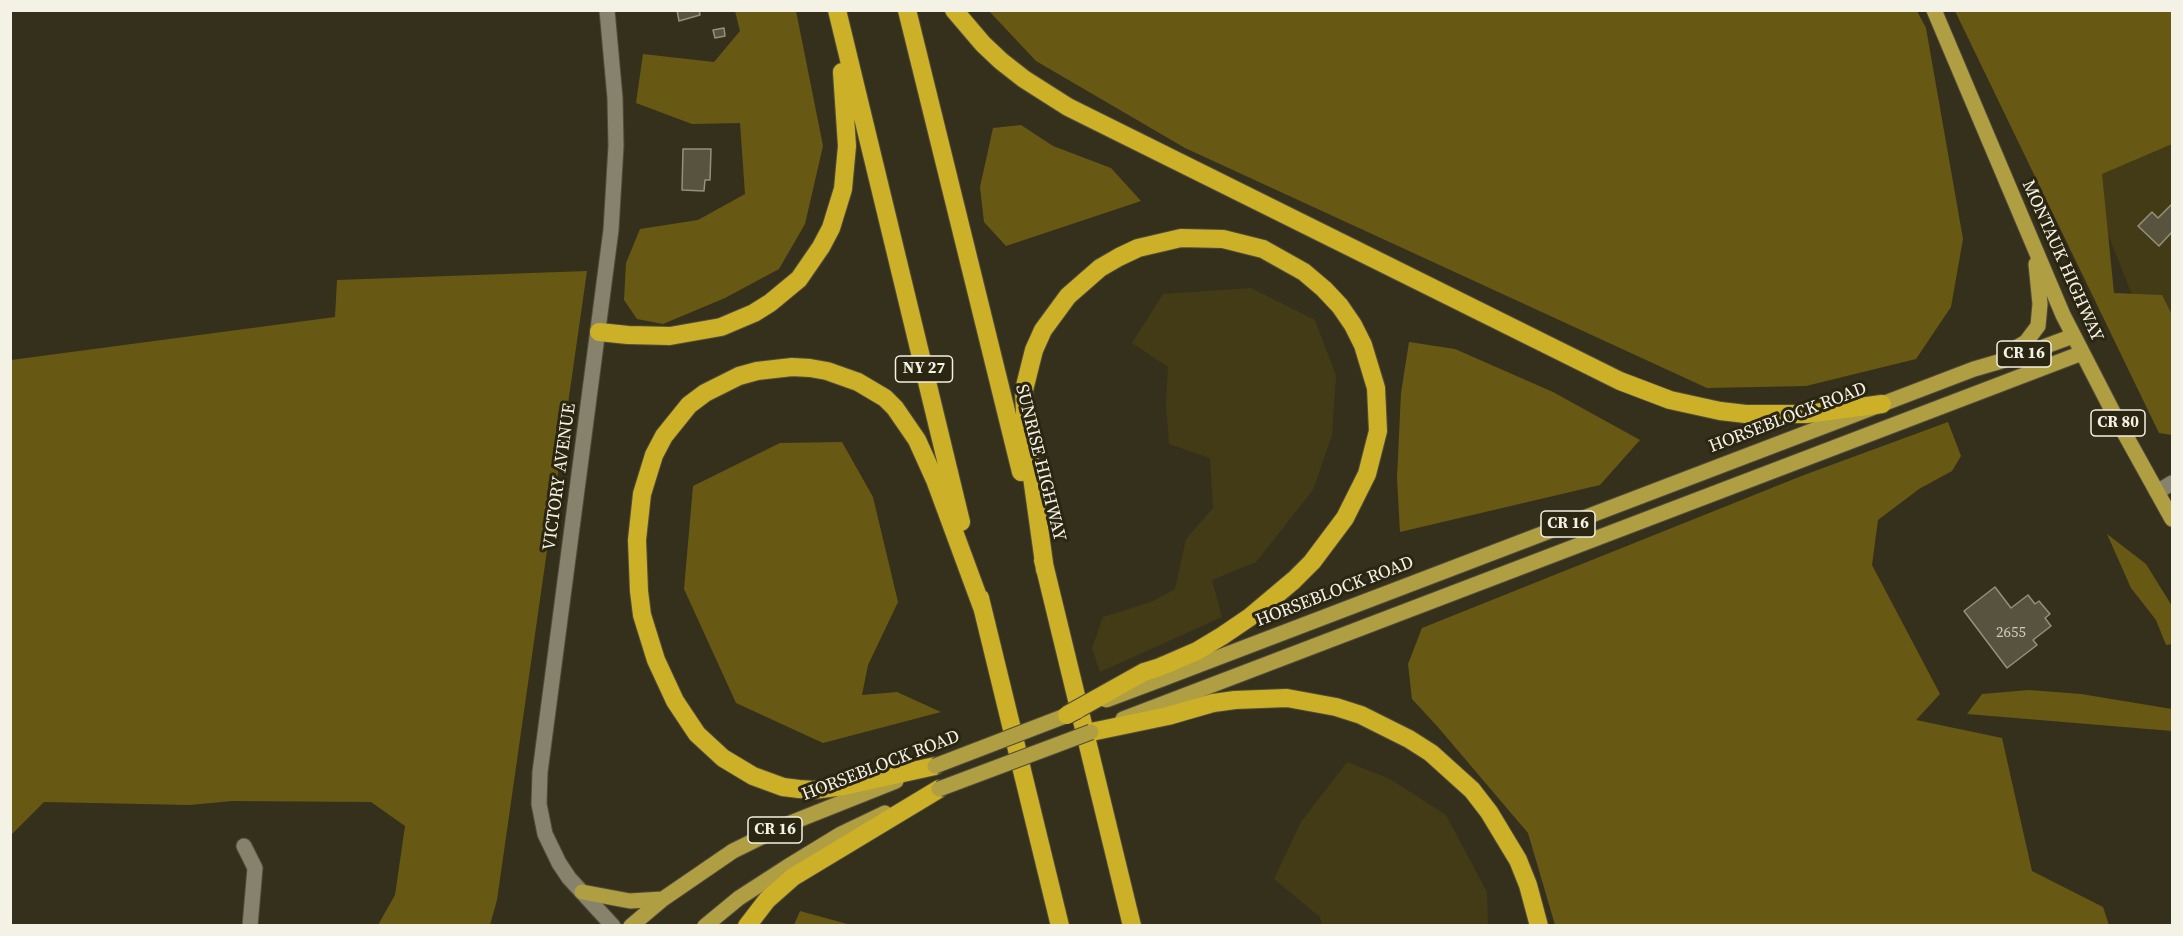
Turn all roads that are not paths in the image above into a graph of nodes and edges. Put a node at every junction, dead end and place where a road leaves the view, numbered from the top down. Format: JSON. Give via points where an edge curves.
{"nodes":[{"id":1,"x":607,"y":10,"type":"edge"},
{"id":2,"x":836,"y":10,"type":"edge"},
{"id":3,"x":907,"y":10,"type":"edge"},
{"id":4,"x":954,"y":10,"type":"edge"},
{"id":5,"x":1934,"y":10,"type":"edge"},
{"id":6,"x":2034,"y":250,"type":"junction"},
{"id":7,"x":598,"y":332,"type":"junction"},
{"id":8,"x":2073,"y":336,"type":"junction"},
{"id":9,"x":2082,"y":353,"type":"junction"},
{"id":10,"x":1974,"y":369,"type":"junction"},
{"id":11,"x":1882,"y":404,"type":"junction"},
{"id":12,"x":2172,"y":483,"type":"edge"},
{"id":13,"x":2157,"y":492,"type":"junction"},
{"id":14,"x":2172,"y":519,"type":"edge"},
{"id":15,"x":1045,"y":570,"type":"junction"},
{"id":16,"x":983,"y":610,"type":"junction"},
{"id":17,"x":1161,"y":673,"type":"junction"},
{"id":18,"x":1171,"y":708,"type":"junction"},
{"id":19,"x":1067,"y":715,"type":"joint"},
{"id":20,"x":1091,"y":732,"type":"joint"},
{"id":21,"x":935,"y":766,"type":"junction"},
{"id":22,"x":939,"y":789,"type":"junction"},
{"id":23,"x":244,"y":846,"type":"dead end"},
{"id":24,"x":582,"y":892,"type":"junction"},
{"id":25,"x":663,"y":898,"type":"junction"},
{"id":26,"x":250,"y":926,"type":"edge"},
{"id":27,"x":613,"y":926,"type":"edge"},
{"id":28,"x":631,"y":926,"type":"edge"},
{"id":29,"x":705,"y":926,"type":"edge"},
{"id":30,"x":747,"y":926,"type":"edge"},
{"id":31,"x":1060,"y":926,"type":"edge"},
{"id":32,"x":1132,"y":926,"type":"edge"},
{"id":33,"x":1539,"y":926,"type":"edge"}],
"edges":[{"from":1,"to":7,"type":"street","name":"VICTORY AVENUE","via":[[616,146],[611,230]]},
{"from":2,"to":7,"type":"highway","via":[[847,124],[846,168],[839,207],[811,263],[799,279],[770,303],[722,327],[656,337]]},
{"from":2,"to":16,"type":"highway","number":"NY 27"},
{"from":3,"to":15,"type":"highway","name":"SUNRISE HIGHWAY"},
{"from":4,"to":11,"type":"highway","via":[[1001,61],[1068,107],[1628,385],[1696,407],[1766,415]]},
{"from":5,"to":6,"type":"main road","name":"MONTAUK HIGHWAY","number":"CR 80"},
{"from":6,"to":8,"type":"main road","name":"MONTAUK HIGHWAY","number":"CR 80"},
{"from":6,"to":10,"type":"main road","via":[[2040,304],[2038,326],[2019,347]]},
{"from":7,"to":24,"type":"street","name":"VICTORY AVENUE","via":[[539,796],[550,848]]},
{"from":8,"to":9,"type":"main road","name":"MONTAUK HIGHWAY","number":"CR 80"},
{"from":8,"to":10,"type":"main road","name":"HORSEBLOCK ROAD","number":"CR 16"},
{"from":9,"to":13,"type":"main road","name":"MONTAUK HIGHWAY","number":"CR 80"},
{"from":9,"to":18,"type":"main road","number":"CR 16"},
{"from":10,"to":11,"type":"main road","name":"HORSEBLOCK ROAD","number":"CR 16"},
{"from":11,"to":17,"type":"main road","name":"HORSEBLOCK ROAD","number":"CR 16"},
{"from":12,"to":13,"type":"street"},
{"from":13,"to":14,"type":"main road","name":"MONTAUK HIGHWAY","number":"CR 80"},
{"from":15,"to":17,"type":"highway","via":[[1027,442],[1024,390],[1043,330],[1068,296],[1100,268],[1138,248],[1191,238],[1224,239],[1263,249],[1298,268],[1324,289],[1358,335],[1376,388],[1378,431],[1367,474],[1345,518],[1294,580],[1250,617]]},
{"from":15,"to":32,"type":"highway","name":"SUNRISE HIGHWAY"},
{"from":16,"to":21,"type":"highway","via":[[917,440],[885,398],[858,382],[827,371],[792,367],[738,376],[689,405],[664,436],[647,474],[640,510],[639,591],[656,660],[675,701],[697,734],[723,758],[746,772],[799,789],[837,788]]},
{"from":16,"to":31,"type":"highway","number":"NY 27"},
{"from":17,"to":19,"type":"highway","bridge":true,"via":[[1144,672]]},
{"from":18,"to":20,"type":"highway"},
{"from":18,"to":33,"type":"highway","via":[[1287,698],[1336,706],[1409,738],[1452,770],[1489,812],[1518,860]]},
{"from":19,"to":21,"type":"main road","name":"HORSEBLOCK ROAD","number":"CR 16","bridge":true},
{"from":20,"to":22,"type":"main road","number":"CR 16","bridge":true},
{"from":21,"to":25,"type":"main road","name":"HORSEBLOCK ROAD","number":"CR 16","via":[[761,837]]},
{"from":22,"to":29,"type":"main road","number":"CR 16","via":[[841,834],[739,898]]},
{"from":22,"to":30,"type":"highway","via":[[794,877],[767,900]]},
{"from":23,"to":26,"type":"street","via":[[255,868]]},
{"from":24,"to":25,"type":"main road","via":[[630,901]]},
{"from":24,"to":27,"type":"street","name":"VICTORY AVENUE"},
{"from":25,"to":28,"type":"main road","name":"HORSEBLOCK ROAD","number":"CR 16"}]}
